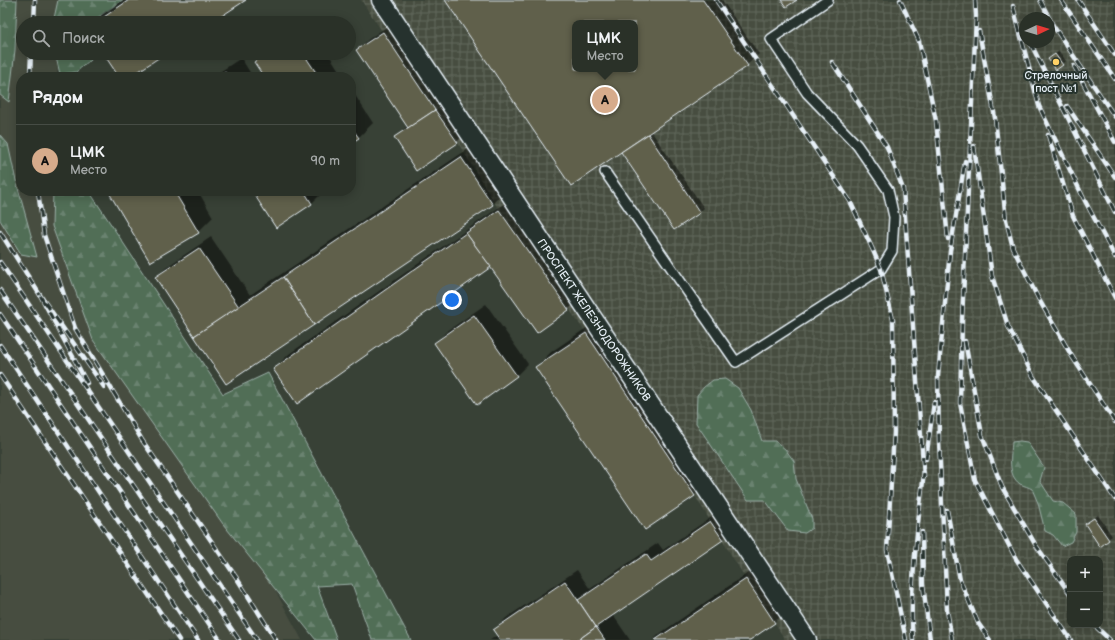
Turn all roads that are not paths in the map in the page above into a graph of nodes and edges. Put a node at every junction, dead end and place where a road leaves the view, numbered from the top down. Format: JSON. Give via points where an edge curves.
{"nodes":[{"id":1,"x":381,"y":0,"type":"edge"},
{"id":2,"x":828,"y":0,"type":"edge"},
{"id":3,"x":605,"y":172,"type":"dead end"},
{"id":4,"x":807,"y":640,"type":"edge"}],
"edges":[{"from":1,"to":4,"type":"street","name":"ПРОСПЕКТ ЖЕЛЕЗНОДОРОЖНИКОВ"},
{"from":2,"to":3,"type":"lane","via":[[771,39],[807,93],[857,145],[888,190],[894,217],[892,251],[881,269],[736,362]]}]}
